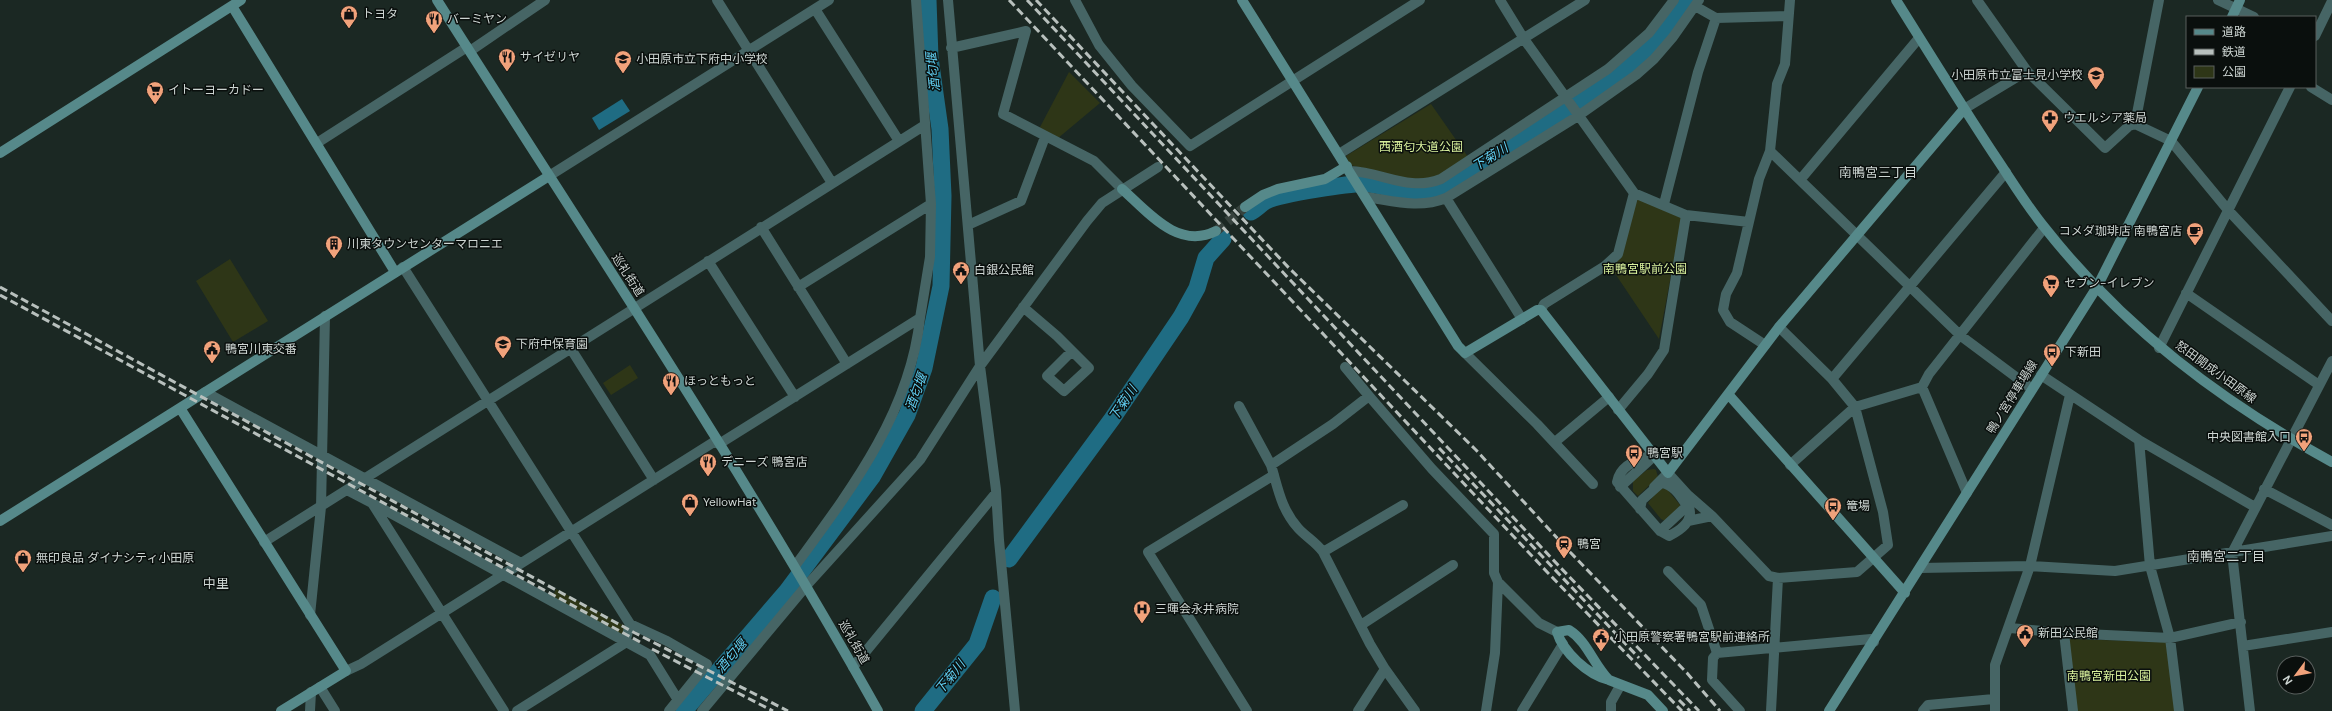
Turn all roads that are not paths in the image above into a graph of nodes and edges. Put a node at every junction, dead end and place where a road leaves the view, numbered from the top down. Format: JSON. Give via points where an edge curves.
{"nodes":[{"id":1,"x":437,"y":0,"type":"edge"},
{"id":2,"x":545,"y":0,"type":"edge"},
{"id":3,"x":717,"y":0,"type":"edge"},
{"id":4,"x":829,"y":0,"type":"edge"},
{"id":5,"x":916,"y":0,"type":"edge"},
{"id":6,"x":948,"y":0,"type":"edge"},
{"id":7,"x":1075,"y":0,"type":"edge"},
{"id":8,"x":1242,"y":0,"type":"edge"},
{"id":9,"x":1420,"y":0,"type":"edge"},
{"id":10,"x":1500,"y":0,"type":"edge"},
{"id":11,"x":1585,"y":0,"type":"edge"},
{"id":12,"x":1674,"y":0,"type":"edge"},
{"id":13,"x":1790,"y":0,"type":"edge"},
{"id":14,"x":1896,"y":0,"type":"edge"},
{"id":15,"x":1977,"y":0,"type":"edge"},
{"id":16,"x":2159,"y":0,"type":"edge"},
{"id":17,"x":2218,"y":0,"type":"edge"},
{"id":18,"x":2332,"y":1,"type":"edge"},
{"id":19,"x":237,"y":3,"type":"edge"},
{"id":20,"x":1697,"y":3,"type":"edge"},
{"id":21,"x":815,"y":9,"type":"junction"},
{"id":22,"x":2236,"y":9,"type":"edge"},
{"id":23,"x":1788,"y":16,"type":"junction"},
{"id":24,"x":2252,"y":16,"type":"edge"},
{"id":25,"x":1716,"y":18,"type":"junction"},
{"id":26,"x":2316,"y":34,"type":"edge"},
{"id":27,"x":1919,"y":38,"type":"junction"},
{"id":28,"x":1524,"y":39,"type":"junction"},
{"id":29,"x":951,"y":48,"type":"junction"},
{"id":30,"x":468,"y":49,"type":"junction"},
{"id":31,"x":749,"y":51,"type":"junction"},
{"id":32,"x":2027,"y":71,"type":"junction"},
{"id":33,"x":1294,"y":81,"type":"junction"},
{"id":34,"x":2198,"y":88,"type":"edge"},
{"id":35,"x":2289,"y":88,"type":"edge"},
{"id":36,"x":2313,"y":88,"type":"edge"},
{"id":37,"x":1566,"y":97,"type":"junction"},
{"id":38,"x":2332,"y":100,"type":"edge"},
{"id":39,"x":1964,"y":109,"type":"junction"},
{"id":40,"x":1578,"y":116,"type":"junction"},
{"id":41,"x":2135,"y":124,"type":"junction"},
{"id":42,"x":925,"y":125,"type":"junction"},
{"id":43,"x":1045,"y":137,"type":"junction"},
{"id":44,"x":899,"y":141,"type":"junction"},
{"id":45,"x":2171,"y":141,"type":"junction"},
{"id":46,"x":317,"y":144,"type":"junction"},
{"id":47,"x":1770,"y":151,"type":"junction"},
{"id":48,"x":0,"y":153,"type":"edge"},
{"id":49,"x":1339,"y":154,"type":"junction"},
{"id":50,"x":1158,"y":167,"type":"dead end"},
{"id":51,"x":1350,"y":171,"type":"junction"},
{"id":52,"x":2006,"y":172,"type":"junction"},
{"id":53,"x":549,"y":176,"type":"junction"},
{"id":54,"x":1800,"y":180,"type":"junction"},
{"id":55,"x":832,"y":183,"type":"junction"},
{"id":56,"x":1122,"y":189,"type":"junction"},
{"id":57,"x":1634,"y":193,"type":"junction"},
{"id":58,"x":1364,"y":195,"type":"junction"},
{"id":59,"x":1446,"y":198,"type":"junction"},
{"id":60,"x":931,"y":204,"type":"junction"},
{"id":61,"x":1664,"y":204,"type":"junction"},
{"id":62,"x":1245,"y":207,"type":"tunnel mouth"},
{"id":63,"x":2228,"y":210,"type":"junction"},
{"id":64,"x":1686,"y":214,"type":"junction"},
{"id":65,"x":1749,"y":222,"type":"junction"},
{"id":66,"x":968,"y":225,"type":"junction"},
{"id":67,"x":761,"y":228,"type":"junction"},
{"id":68,"x":2044,"y":228,"type":"junction"},
{"id":69,"x":1216,"y":231,"type":"tunnel mouth"},
{"id":70,"x":1856,"y":234,"type":"junction"},
{"id":71,"x":708,"y":261,"type":"junction"},
{"id":72,"x":399,"y":269,"type":"junction"},
{"id":73,"x":798,"y":286,"type":"junction"},
{"id":74,"x":1910,"y":288,"type":"junction"},
{"id":75,"x":2097,"y":288,"type":"junction"},
{"id":76,"x":2186,"y":293,"type":"junction"},
{"id":77,"x":1023,"y":307,"type":"junction"},
{"id":78,"x":634,"y":309,"type":"junction"},
{"id":79,"x":1541,"y":310,"type":"junction"},
{"id":80,"x":325,"y":316,"type":"junction"},
{"id":81,"x":920,"y":318,"type":"junction"},
{"id":82,"x":1522,"y":319,"type":"junction"},
{"id":83,"x":2332,"y":321,"type":"edge"},
{"id":84,"x":1779,"y":327,"type":"junction"},
{"id":85,"x":1961,"y":336,"type":"junction"},
{"id":86,"x":1765,"y":345,"type":"junction"},
{"id":87,"x":2159,"y":348,"type":"junction"},
{"id":88,"x":571,"y":349,"type":"junction"},
{"id":89,"x":1072,"y":351,"type":"dead end"},
{"id":90,"x":1465,"y":353,"type":"junction"},
{"id":91,"x":2332,"y":361,"type":"edge"},
{"id":92,"x":846,"y":364,"type":"junction"},
{"id":93,"x":980,"y":366,"type":"junction"},
{"id":94,"x":1345,"y":367,"type":"dead end"},
{"id":95,"x":2041,"y":375,"type":"junction"},
{"id":96,"x":1832,"y":379,"type":"junction"},
{"id":97,"x":2319,"y":386,"type":"junction"},
{"id":98,"x":1922,"y":387,"type":"junction"},
{"id":99,"x":2032,"y":389,"type":"junction"},
{"id":100,"x":205,"y":392,"type":"junction"},
{"id":101,"x":1728,"y":394,"type":"junction"},
{"id":102,"x":2070,"y":395,"type":"junction"},
{"id":103,"x":1369,"y":396,"type":"junction"},
{"id":104,"x":795,"y":397,"type":"junction"},
{"id":105,"x":1609,"y":397,"type":"junction"},
{"id":106,"x":489,"y":401,"type":"junction"},
{"id":107,"x":1239,"y":406,"type":"dead end"},
{"id":108,"x":1855,"y":407,"type":"junction"},
{"id":109,"x":180,"y":408,"type":"junction"},
{"id":110,"x":1618,"y":410,"type":"junction"},
{"id":111,"x":2290,"y":439,"type":"junction"},
{"id":112,"x":2139,"y":440,"type":"junction"},
{"id":113,"x":718,"y":442,"type":"junction"},
{"id":114,"x":1555,"y":442,"type":"junction"},
{"id":115,"x":1655,"y":455,"type":"junction"},
{"id":116,"x":322,"y":456,"type":"junction"},
{"id":117,"x":2332,"y":462,"type":"edge"},
{"id":118,"x":1790,"y":465,"type":"junction"},
{"id":119,"x":1273,"y":470,"type":"junction"},
{"id":120,"x":1668,"y":473,"type":"junction"},
{"id":121,"x":365,"y":479,"type":"junction"},
{"id":122,"x":654,"y":480,"type":"junction"},
{"id":123,"x":1593,"y":484,"type":"dead end"},
{"id":124,"x":1654,"y":487,"type":"junction"},
{"id":125,"x":2264,"y":489,"type":"junction"},
{"id":126,"x":347,"y":490,"type":"junction"},
{"id":127,"x":996,"y":493,"type":"junction"},
{"id":128,"x":1967,"y":493,"type":"junction"},
{"id":129,"x":1688,"y":495,"type":"junction"},
{"id":130,"x":372,"y":503,"type":"junction"},
{"id":131,"x":1403,"y":505,"type":"dead end"},
{"id":132,"x":1687,"y":506,"type":"junction"},
{"id":133,"x":321,"y":507,"type":"junction"},
{"id":134,"x":2255,"y":507,"type":"junction"},
{"id":135,"x":1640,"y":509,"type":"junction"},
{"id":136,"x":1712,"y":516,"type":"junction"},
{"id":137,"x":0,"y":521,"type":"edge"},
{"id":138,"x":1688,"y":521,"type":"junction"},
{"id":139,"x":2332,"y":525,"type":"edge"},
{"id":140,"x":572,"y":531,"type":"junction"},
{"id":141,"x":1660,"y":531,"type":"junction"},
{"id":142,"x":2332,"y":536,"type":"edge"},
{"id":143,"x":264,"y":542,"type":"junction"},
{"id":144,"x":1323,"y":552,"type":"junction"},
{"id":145,"x":2232,"y":553,"type":"junction"},
{"id":146,"x":1872,"y":558,"type":"junction"},
{"id":147,"x":521,"y":563,"type":"junction"},
{"id":148,"x":1453,"y":564,"type":"dead end"},
{"id":149,"x":795,"y":566,"type":"junction"},
{"id":150,"x":2030,"y":566,"type":"junction"},
{"id":151,"x":2150,"y":566,"type":"junction"},
{"id":152,"x":1920,"y":568,"type":"junction"},
{"id":153,"x":1668,"y":571,"type":"dead end"},
{"id":154,"x":501,"y":576,"type":"junction"},
{"id":155,"x":1778,"y":578,"type":"junction"},
{"id":156,"x":1498,"y":582,"type":"junction"},
{"id":157,"x":807,"y":586,"type":"junction"},
{"id":158,"x":1905,"y":593,"type":"junction"},
{"id":159,"x":442,"y":613,"type":"junction"},
{"id":160,"x":310,"y":615,"type":"junction"},
{"id":161,"x":2241,"y":622,"type":"junction"},
{"id":162,"x":630,"y":624,"type":"junction"},
{"id":163,"x":1361,"y":624,"type":"junction"},
{"id":164,"x":2010,"y":628,"type":"junction"},
{"id":165,"x":1556,"y":632,"type":"junction"},
{"id":166,"x":2332,"y":632,"type":"edge"},
{"id":167,"x":2064,"y":633,"type":"junction"},
{"id":168,"x":2170,"y":638,"type":"junction"},
{"id":169,"x":1874,"y":642,"type":"junction"},
{"id":170,"x":625,"y":643,"type":"junction"},
{"id":171,"x":1563,"y":644,"type":"junction"},
{"id":172,"x":2243,"y":646,"type":"junction"},
{"id":173,"x":1775,"y":647,"type":"junction"},
{"id":174,"x":1717,"y":653,"type":"junction"},
{"id":175,"x":853,"y":666,"type":"junction"},
{"id":176,"x":1385,"y":669,"type":"junction"},
{"id":177,"x":346,"y":671,"type":"junction"},
{"id":178,"x":1609,"y":680,"type":"junction"},
{"id":179,"x":1620,"y":686,"type":"junction"},
{"id":180,"x":316,"y":690,"type":"junction"},
{"id":181,"x":678,"y":700,"type":"junction"},
{"id":182,"x":1994,"y":700,"type":"junction"},
{"id":183,"x":281,"y":711,"type":"edge"},
{"id":184,"x":310,"y":711,"type":"edge"},
{"id":185,"x":335,"y":711,"type":"edge"},
{"id":186,"x":504,"y":711,"type":"edge"},
{"id":187,"x":517,"y":711,"type":"edge"},
{"id":188,"x":669,"y":711,"type":"edge"},
{"id":189,"x":702,"y":711,"type":"edge"},
{"id":190,"x":878,"y":711,"type":"edge"},
{"id":191,"x":1015,"y":711,"type":"edge"},
{"id":192,"x":1247,"y":711,"type":"edge"},
{"id":193,"x":1358,"y":711,"type":"edge"},
{"id":194,"x":1415,"y":711,"type":"edge"},
{"id":195,"x":1486,"y":711,"type":"edge"},
{"id":196,"x":1522,"y":711,"type":"edge"},
{"id":197,"x":1611,"y":711,"type":"edge"},
{"id":198,"x":1663,"y":711,"type":"edge"},
{"id":199,"x":1740,"y":711,"type":"edge"},
{"id":200,"x":1771,"y":711,"type":"edge"},
{"id":201,"x":1830,"y":711,"type":"edge"},
{"id":202,"x":1923,"y":711,"type":"edge"},
{"id":203,"x":1995,"y":711,"type":"edge"},
{"id":204,"x":2073,"y":711,"type":"edge"},
{"id":205,"x":2179,"y":711,"type":"edge"},
{"id":206,"x":2250,"y":711,"type":"edge"}],
"edges":[{"from":1,"to":30,"type":"street","name":"巡礼街道"},
{"from":2,"to":30,"type":"street"},
{"from":3,"to":31,"type":"street"},
{"from":4,"to":21,"type":"street"},
{"from":5,"to":42,"type":"street"},
{"from":6,"to":29,"type":"street"},
{"from":7,"to":33,"type":"street","via":[[1099,45],[1132,86],[1190,146]]},
{"from":8,"to":33,"type":"street"},
{"from":9,"to":33,"type":"street"},
{"from":10,"to":28,"type":"street"},
{"from":11,"to":28,"type":"street"},
{"from":12,"to":37,"type":"street","via":[[1638,45]]},
{"from":13,"to":23,"type":"street"},
{"from":14,"to":27,"type":"street","name":"怒田開成小田原線"},
{"from":15,"to":32,"type":"street"},
{"from":16,"to":41,"type":"street"},
{"from":17,"to":22,"type":"street"},
{"from":18,"to":26,"type":"street"},
{"from":19,"to":46,"type":"street"},
{"from":19,"to":48,"type":"street"},
{"from":20,"to":25,"type":"street"},
{"from":20,"to":40,"type":"street","via":[[1654,59]]},
{"from":21,"to":31,"type":"street"},
{"from":21,"to":44,"type":"street"},
{"from":22,"to":24,"type":"street"},
{"from":23,"to":25,"type":"street"},
{"from":23,"to":47,"type":"street","via":[[1785,64],[1777,84]]},
{"from":25,"to":61,"type":"street","via":[[1698,72]]},
{"from":27,"to":39,"type":"street","name":"怒田開成小田原線"},
{"from":27,"to":54,"type":"street"},
{"from":28,"to":37,"type":"street"},
{"from":28,"to":49,"type":"street"},
{"from":29,"to":43,"type":"street","via":[[1026,31],[1003,114]]},
{"from":29,"to":66,"type":"street"},
{"from":30,"to":46,"type":"street"},
{"from":30,"to":53,"type":"street","name":"巡礼街道"},
{"from":31,"to":53,"type":"street"},
{"from":31,"to":55,"type":"street"},
{"from":32,"to":39,"type":"street"},
{"from":32,"to":41,"type":"street","via":[[2105,148],[2129,126]]},
{"from":33,"to":49,"type":"street"},
{"from":34,"to":45,"type":"street","name":"鴨ノ宮停車場線"},
{"from":35,"to":63,"type":"street"},
{"from":36,"to":38,"type":"street"},
{"from":37,"to":40,"type":"street"},
{"from":37,"to":51,"type":"street","via":[[1433,183],[1405,183],[1361,171]]},
{"from":39,"to":52,"type":"street","name":"怒田開成小田原線"},
{"from":39,"to":70,"type":"street"},
{"from":40,"to":57,"type":"street"},
{"from":40,"to":59,"type":"street"},
{"from":41,"to":45,"type":"street"},
{"from":42,"to":44,"type":"street"},
{"from":42,"to":60,"type":"street"},
{"from":43,"to":56,"type":"street","via":[[1094,161]]},
{"from":43,"to":66,"type":"street","via":[[1021,201]]},
{"from":44,"to":55,"type":"street"},
{"from":45,"to":63,"type":"street"},
{"from":45,"to":75,"type":"street","name":"鴨ノ宮停車場線"},
{"from":46,"to":72,"type":"street"},
{"from":47,"to":54,"type":"street"},
{"from":47,"to":65,"type":"street","via":[[1759,179]]},
{"from":49,"to":51,"type":"street"},
{"from":50,"to":56,"type":"street"},
{"from":51,"to":58,"type":"street"},
{"from":51,"to":62,"type":"street","via":[[1271,192]]},
{"from":52,"to":68,"type":"street","name":"怒田開成小田原線"},
{"from":52,"to":74,"type":"street"},
{"from":53,"to":72,"type":"street"},
{"from":53,"to":78,"type":"street","name":"巡礼街道"},
{"from":54,"to":70,"type":"street"},
{"from":55,"to":67,"type":"street"},
{"from":56,"to":69,"type":"street","via":[[1174,232],[1189,238],[1204,237]]},
{"from":56,"to":77,"type":"street","via":[[1102,203],[1087,220]]},
{"from":57,"to":61,"type":"street"},
{"from":57,"to":79,"type":"street","via":[[1618,254],[1605,266],[1544,304]]},
{"from":58,"to":59,"type":"street","via":[[1410,205],[1427,204]]},
{"from":58,"to":90,"type":"street","via":[[1458,346]]},
{"from":59,"to":82,"type":"street"},
{"from":60,"to":73,"type":"street"},
{"from":60,"to":81,"type":"street","via":[[930,257]]},
{"from":61,"to":64,"type":"street"},
{"from":63,"to":76,"type":"street"},
{"from":63,"to":83,"type":"street"},
{"from":64,"to":65,"type":"street"},
{"from":64,"to":110,"type":"street","via":[[1664,350]]},
{"from":65,"to":86,"type":"street","via":[[1737,273],[1726,294],[1723,310],[1730,322]]},
{"from":66,"to":93,"type":"street"},
{"from":67,"to":71,"type":"street"},
{"from":67,"to":73,"type":"street"},
{"from":68,"to":75,"type":"street","name":"怒田開成小田原線"},
{"from":68,"to":85,"type":"street"},
{"from":70,"to":74,"type":"street"},
{"from":70,"to":84,"type":"street"},
{"from":71,"to":78,"type":"street"},
{"from":71,"to":104,"type":"street"},
{"from":72,"to":80,"type":"street"},
{"from":72,"to":106,"type":"street"},
{"from":73,"to":92,"type":"street"},
{"from":74,"to":85,"type":"street"},
{"from":74,"to":96,"type":"street"},
{"from":75,"to":87,"type":"street","name":"怒田開成小田原線"},
{"from":75,"to":95,"type":"street","name":"鴨ノ宮停車場線"},
{"from":76,"to":87,"type":"street"},
{"from":76,"to":97,"type":"street"},
{"from":77,"to":89,"type":"street"},
{"from":77,"to":93,"type":"street"},
{"from":78,"to":88,"type":"street"},
{"from":78,"to":113,"type":"street","name":"巡礼街道"},
{"from":79,"to":82,"type":"street"},
{"from":79,"to":105,"type":"street"},
{"from":80,"to":100,"type":"street"},
{"from":80,"to":116,"type":"street"},
{"from":81,"to":92,"type":"street"},
{"from":81,"to":149,"type":"street","via":[[918,340],[893,415],[851,489]]},
{"from":82,"to":90,"type":"street"},
{"from":84,"to":86,"type":"street"},
{"from":84,"to":96,"type":"street"},
{"from":85,"to":98,"type":"street","via":[[1929,374]]},
{"from":85,"to":99,"type":"street"},
{"from":86,"to":101,"type":"street"},
{"from":87,"to":111,"type":"street","name":"怒田開成小田原線","via":[[2207,385]]},
{"from":88,"to":106,"type":"street"},
{"from":88,"to":122,"type":"street"},
{"from":90,"to":114,"type":"street"},
{"from":91,"to":97,"type":"street"},
{"from":92,"to":104,"type":"street"},
{"from":93,"to":127,"type":"street"},
{"from":93,"to":157,"type":"street","via":[[920,460]]},
{"from":94,"to":103,"type":"street"},
{"from":95,"to":99,"type":"street","name":"鴨ノ宮停車場線"},
{"from":95,"to":102,"type":"street"},
{"from":96,"to":108,"type":"street"},
{"from":97,"to":111,"type":"street"},
{"from":98,"to":108,"type":"street"},
{"from":98,"to":128,"type":"street"},
{"from":99,"to":128,"type":"street","name":"鴨ノ宮停車場線"},
{"from":100,"to":109,"type":"street"},
{"from":100,"to":116,"type":"street"},
{"from":101,"to":118,"type":"street"},
{"from":101,"to":120,"type":"street"},
{"from":102,"to":112,"type":"street"},
{"from":102,"to":150,"type":"street"},
{"from":103,"to":119,"type":"street"},
{"from":103,"to":156,"type":"street","via":[[1432,469],[1494,534],[1494,572]]},
{"from":104,"to":113,"type":"street"},
{"from":105,"to":110,"type":"street"},
{"from":105,"to":114,"type":"street"},
{"from":106,"to":121,"type":"street"},
{"from":106,"to":140,"type":"street"},
{"from":107,"to":119,"type":"street"},
{"from":108,"to":118,"type":"street"},
{"from":108,"to":146,"type":"street","via":[[1883,512],[1888,545]]},
{"from":109,"to":137,"type":"street"},
{"from":109,"to":143,"type":"street"},
{"from":110,"to":115,"type":"street"},
{"from":111,"to":117,"type":"street","name":"怒田開成小田原線"},
{"from":111,"to":125,"type":"street"},
{"from":112,"to":134,"type":"street"},
{"from":112,"to":151,"type":"street"},
{"from":113,"to":122,"type":"street"},
{"from":113,"to":149,"type":"street","name":"巡礼街道"},
{"from":114,"to":123,"type":"street"},
{"from":115,"to":120,"type":"street"},
{"from":115,"to":135,"type":"street","via":[[1620,487]]},
{"from":116,"to":121,"type":"street"},
{"from":116,"to":133,"type":"street"},
{"from":118,"to":146,"type":"street"},
{"from":119,"to":144,"type":"street","via":[[1285,512]]},
{"from":119,"to":192,"type":"street","via":[[1148,552]]},
{"from":120,"to":124,"type":"street"},
{"from":120,"to":129,"type":"street"},
{"from":121,"to":126,"type":"street"},
{"from":121,"to":147,"type":"street"},
{"from":122,"to":140,"type":"street"},
{"from":124,"to":132,"type":"street","via":[[1661,483],[1667,484]]},
{"from":124,"to":135,"type":"street","via":[[1642,500]]},
{"from":125,"to":134,"type":"street"},
{"from":125,"to":139,"type":"street"},
{"from":126,"to":130,"type":"street"},
{"from":126,"to":133,"type":"street"},
{"from":127,"to":175,"type":"street"},
{"from":127,"to":191,"type":"street"},
{"from":128,"to":152,"type":"street","name":"鴨ノ宮停車場線"},
{"from":129,"to":132,"type":"street"},
{"from":129,"to":136,"type":"street"},
{"from":130,"to":154,"type":"street"},
{"from":130,"to":159,"type":"street"},
{"from":131,"to":144,"type":"street"},
{"from":132,"to":138,"type":"street","via":[[1690,514]]},
{"from":132,"to":141,"type":"street"},
{"from":133,"to":143,"type":"street"},
{"from":133,"to":160,"type":"street"},
{"from":134,"to":145,"type":"street"},
{"from":135,"to":141,"type":"street"},
{"from":136,"to":138,"type":"street"},
{"from":136,"to":155,"type":"street","via":[[1769,576]]},
{"from":138,"to":141,"type":"street","via":[[1670,536]]},
{"from":140,"to":147,"type":"street"},
{"from":140,"to":162,"type":"street"},
{"from":142,"to":145,"type":"street"},
{"from":143,"to":160,"type":"street"},
{"from":144,"to":163,"type":"street"},
{"from":145,"to":151,"type":"street"},
{"from":145,"to":161,"type":"street"},
{"from":146,"to":155,"type":"street","via":[[1857,572]]},
{"from":146,"to":158,"type":"street"},
{"from":147,"to":154,"type":"street"},
{"from":148,"to":163,"type":"street"},
{"from":149,"to":157,"type":"street","name":"巡礼街道"},
{"from":150,"to":151,"type":"street","via":[[2115,571]]},
{"from":150,"to":152,"type":"street"},
{"from":150,"to":164,"type":"street"},
{"from":151,"to":168,"type":"street"},
{"from":152,"to":158,"type":"street","name":"鴨ノ宮停車場線"},
{"from":153,"to":174,"type":"street","via":[[1701,605]]},
{"from":154,"to":159,"type":"street"},
{"from":154,"to":170,"type":"street"},
{"from":155,"to":173,"type":"street"},
{"from":156,"to":165,"type":"street","via":[[1539,623]]},
{"from":156,"to":195,"type":"street","via":[[1495,652]]},
{"from":157,"to":175,"type":"street","name":"巡礼街道"},
{"from":157,"to":189,"type":"street"},
{"from":158,"to":169,"type":"street","name":"鴨ノ宮停車場線"},
{"from":159,"to":177,"type":"street"},
{"from":159,"to":186,"type":"street"},
{"from":160,"to":177,"type":"street"},
{"from":161,"to":168,"type":"street"},
{"from":161,"to":172,"type":"street"},
{"from":162,"to":170,"type":"street"},
{"from":162,"to":181,"type":"street","via":[[707,664]]},
{"from":163,"to":176,"type":"street"},
{"from":164,"to":167,"type":"street"},
{"from":164,"to":182,"type":"street","via":[[1996,665]]},
{"from":165,"to":171,"type":"street"},
{"from":165,"to":178,"type":"street","via":[[1569,630],[1573,633],[1587,647],[1589,654]]},
{"from":166,"to":172,"type":"street"},
{"from":167,"to":168,"type":"street"},
{"from":167,"to":204,"type":"street"},
{"from":168,"to":205,"type":"street"},
{"from":169,"to":173,"type":"street","via":[[1871,639]]},
{"from":169,"to":201,"type":"street","name":"鴨ノ宮停車場線"},
{"from":170,"to":181,"type":"street","via":[[650,655]]},
{"from":170,"to":187,"type":"street"},
{"from":171,"to":178,"type":"street","via":[[1587,670]]},
{"from":171,"to":196,"type":"street"},
{"from":172,"to":206,"type":"street"},
{"from":173,"to":174,"type":"street"},
{"from":173,"to":200,"type":"street"},
{"from":174,"to":199,"type":"street","via":[[1713,658],[1712,680]]},
{"from":175,"to":190,"type":"street","name":"巡礼街道"},
{"from":176,"to":193,"type":"street"},
{"from":176,"to":194,"type":"street"},
{"from":177,"to":180,"type":"street"},
{"from":178,"to":179,"type":"street"},
{"from":179,"to":197,"type":"street","via":[[1611,702]]},
{"from":179,"to":198,"type":"street","via":[[1648,695]]},
{"from":180,"to":183,"type":"street"},
{"from":180,"to":184,"type":"street"},
{"from":180,"to":185,"type":"street"},
{"from":181,"to":188,"type":"street"},
{"from":182,"to":202,"type":"street","via":[[1928,705]]},
{"from":182,"to":203,"type":"street"}]}
